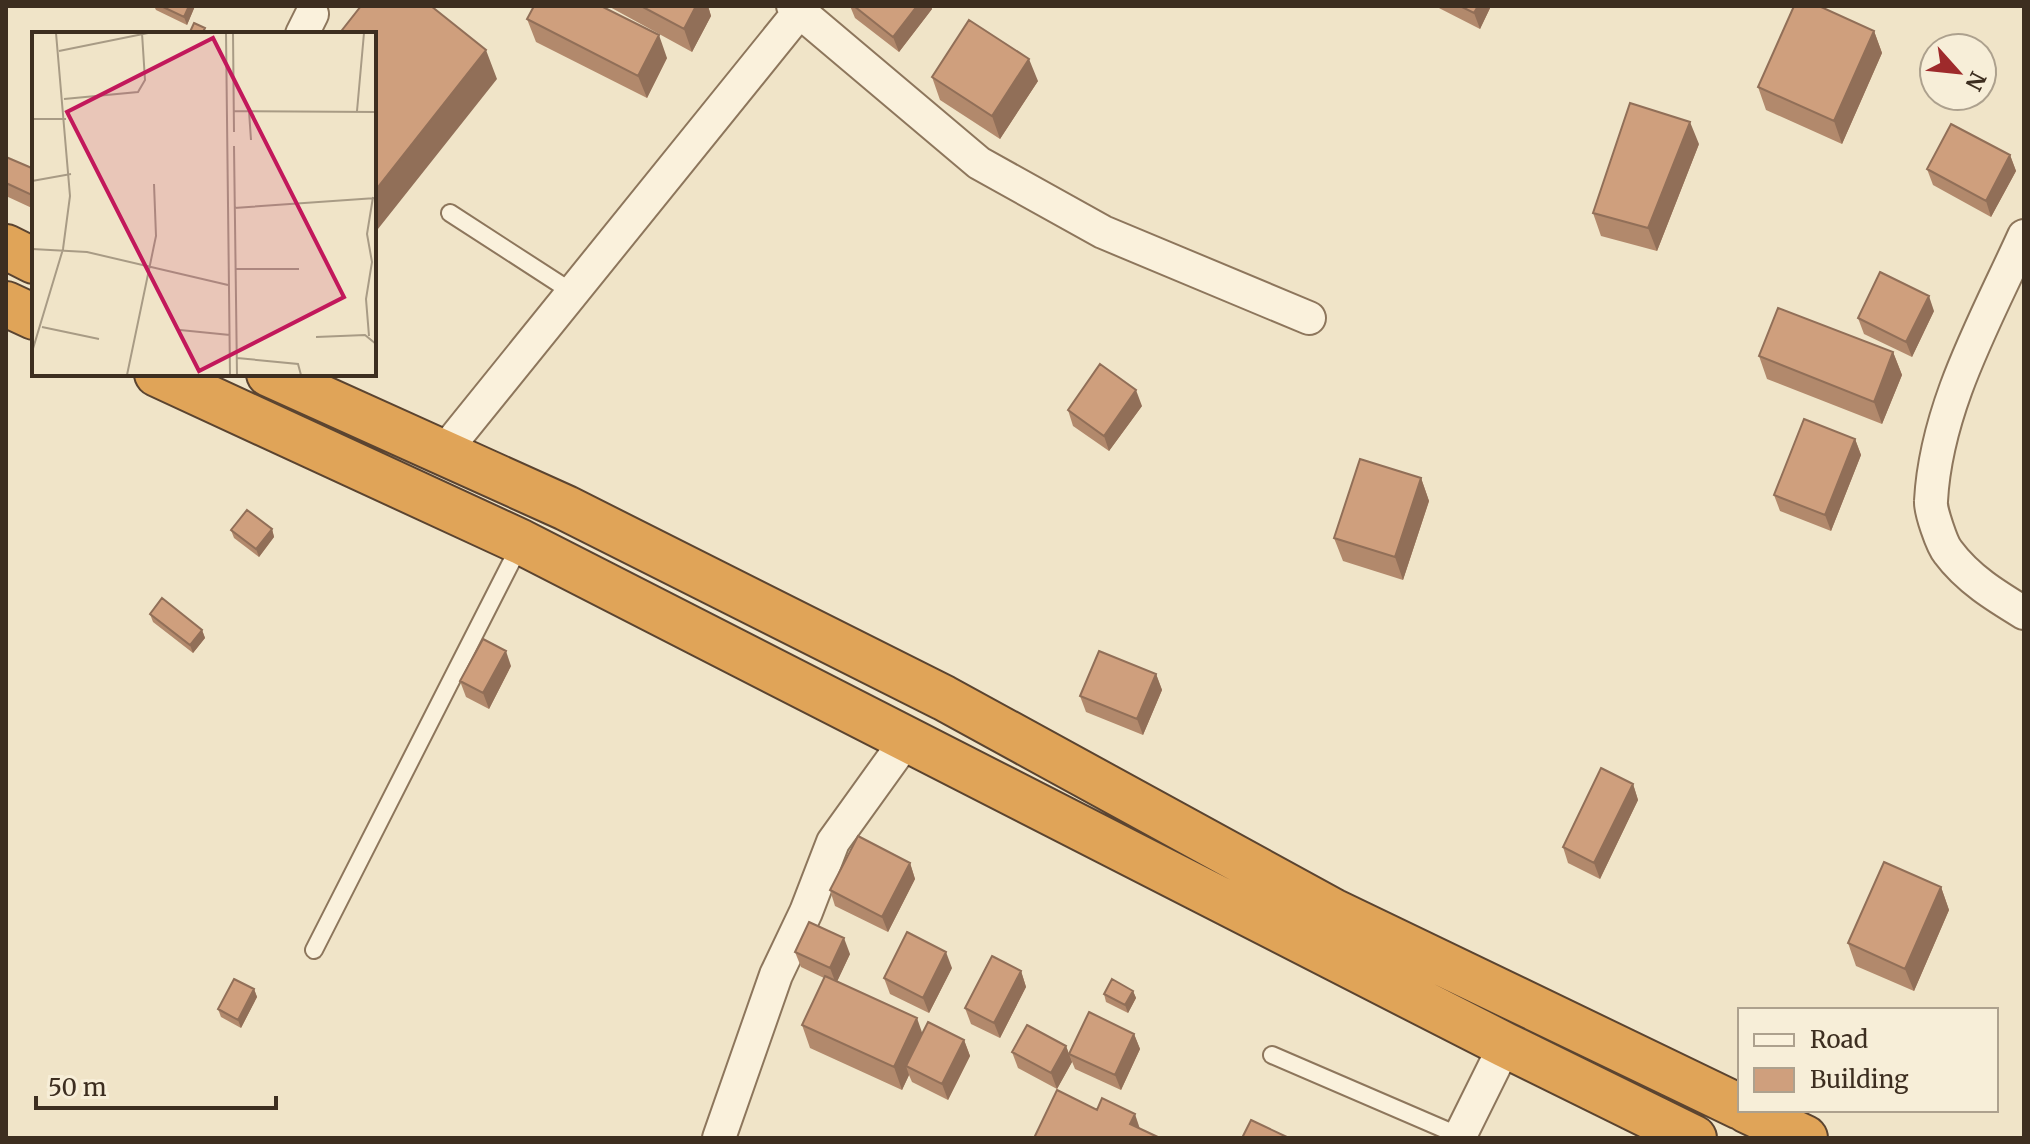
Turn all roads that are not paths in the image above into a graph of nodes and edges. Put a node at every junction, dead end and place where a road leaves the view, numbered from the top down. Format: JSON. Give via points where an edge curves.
{"nodes":[{"id":1,"x":799,"y":8,"type":"edge"},
{"id":2,"x":450,"y":213,"type":"dead end"},
{"id":3,"x":2024,"y":236,"type":"edge"},
{"id":4,"x":6,"y":247,"type":"edge"},
{"id":5,"x":32,"y":260,"type":"edge"},
{"id":6,"x":572,"y":292,"type":"junction"},
{"id":7,"x":6,"y":304,"type":"edge"},
{"id":8,"x":32,"y":316,"type":"edge"},
{"id":9,"x":1309,"y":318,"type":"dead end"},
{"id":10,"x":161,"y":376,"type":"edge"},
{"id":11,"x":273,"y":376,"type":"edge"},
{"id":12,"x":443,"y":453,"type":"junction"},
{"id":13,"x":521,"y":542,"type":"junction"},
{"id":14,"x":2024,"y":613,"type":"edge"},
{"id":15,"x":907,"y":739,"type":"junction"},
{"id":16,"x":314,"y":950,"type":"dead end"},
{"id":17,"x":1505,"y":1045,"type":"junction"},
{"id":18,"x":1272,"y":1055,"type":"dead end"},
{"id":19,"x":1738,"y":1106,"type":"edge"},
{"id":20,"x":1750,"y":1112,"type":"edge"},
{"id":21,"x":1460,"y":1137,"type":"edge"},
{"id":22,"x":719,"y":1138,"type":"edge"},
{"id":23,"x":1694,"y":1138,"type":"edge"},
{"id":24,"x":1805,"y":1138,"type":"edge"}],
"edges":[{"from":1,"to":6,"type":"street"},
{"from":1,"to":9,"type":"street","via":[[979,163],[1103,232]]},
{"from":2,"to":6,"type":"lane"},
{"from":3,"to":14,"type":"street","via":[[1958,381],[1930,504],[1946,551],[1985,590]]},
{"from":4,"to":5,"type":"highway"},
{"from":6,"to":12,"type":"street"},
{"from":7,"to":8,"type":"highway"},
{"from":10,"to":13,"type":"highway"},
{"from":11,"to":12,"type":"highway"},
{"from":12,"to":19,"type":"highway","via":[[566,508],[944,698],[1333,911]]},
{"from":13,"to":15,"type":"highway"},
{"from":13,"to":16,"type":"lane"},
{"from":15,"to":17,"type":"highway"},
{"from":15,"to":22,"type":"street","via":[[833,842],[776,975]]},
{"from":17,"to":21,"type":"street"},
{"from":17,"to":23,"type":"highway"},
{"from":18,"to":21,"type":"lane"},
{"from":20,"to":24,"type":"highway"}]}
